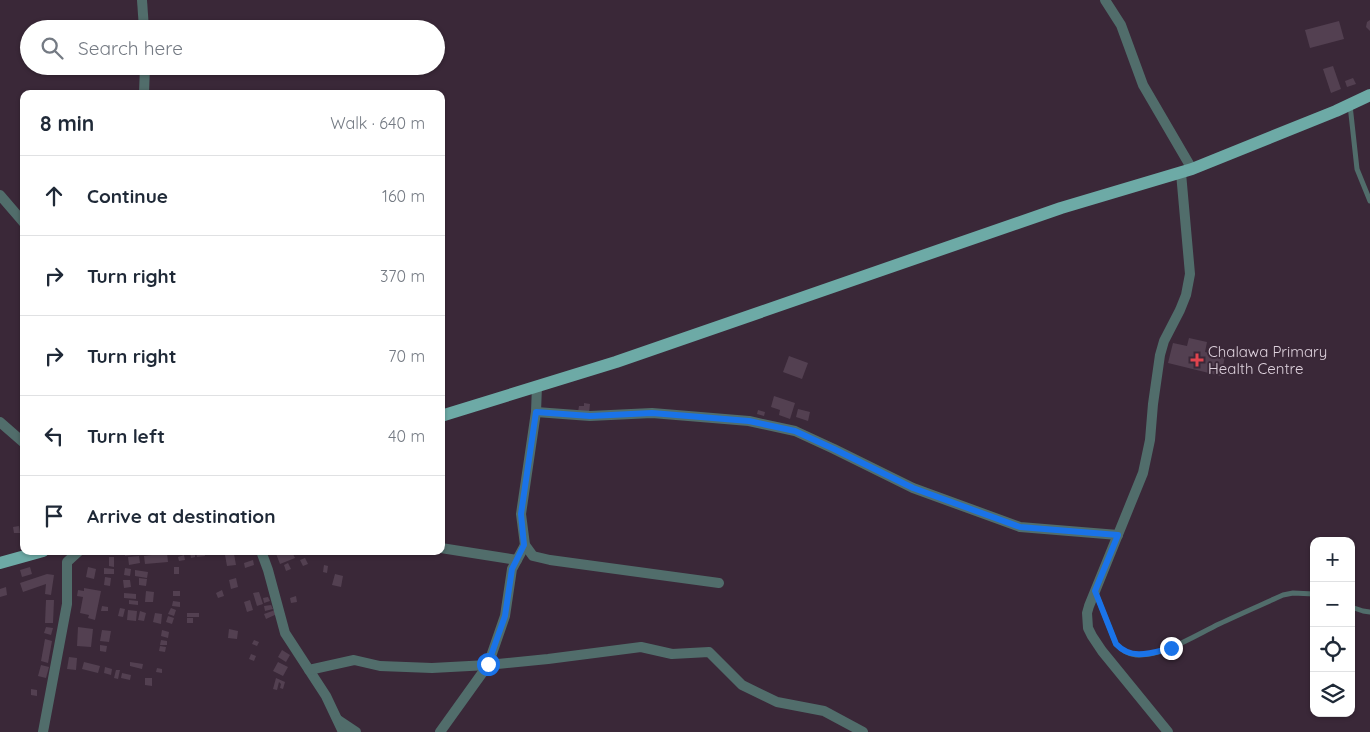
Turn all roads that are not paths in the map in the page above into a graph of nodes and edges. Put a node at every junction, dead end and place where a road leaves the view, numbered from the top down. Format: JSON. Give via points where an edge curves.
{"nodes":[{"id":1,"x":142,"y":0,"type":"edge"},
{"id":2,"x":1105,"y":0,"type":"edge"},
{"id":3,"x":143,"y":20,"type":"edge"},
{"id":4,"x":145,"y":75,"type":"edge"},
{"id":5,"x":144,"y":90,"type":"edge"},
{"id":6,"x":1370,"y":95,"type":"edge"},
{"id":7,"x":1350,"y":104,"type":"junction"},
{"id":8,"x":1186,"y":171,"type":"junction"},
{"id":9,"x":0,"y":195,"type":"edge"},
{"id":10,"x":1370,"y":201,"type":"edge"},
{"id":11,"x":20,"y":218,"type":"edge"},
{"id":12,"x":537,"y":386,"type":"junction"},
{"id":13,"x":536,"y":412,"type":"junction"},
{"id":14,"x":445,"y":415,"type":"edge"},
{"id":15,"x":0,"y":422,"type":"edge"},
{"id":16,"x":20,"y":440,"type":"edge"},
{"id":17,"x":1118,"y":535,"type":"junction"},
{"id":18,"x":524,"y":545,"type":"junction"},
{"id":19,"x":445,"y":549,"type":"edge"},
{"id":20,"x":29,"y":555,"type":"edge"},
{"id":21,"x":75,"y":555,"type":"edge"},
{"id":22,"x":262,"y":555,"type":"edge"},
{"id":23,"x":517,"y":560,"type":"junction"},
{"id":24,"x":0,"y":563,"type":"edge"},
{"id":25,"x":719,"y":584,"type":"dead end"},
{"id":26,"x":1095,"y":591,"type":"junction"},
{"id":27,"x":1310,"y":593,"type":"edge"},
{"id":28,"x":1355,"y":608,"type":"edge"},
{"id":29,"x":1370,"y":612,"type":"edge"},
{"id":30,"x":488,"y":664,"type":"junction"},
{"id":31,"x":309,"y":670,"type":"junction"},
{"id":32,"x":337,"y":720,"type":"junction"},
{"id":33,"x":42,"y":732,"type":"edge"},
{"id":34,"x":343,"y":732,"type":"edge"},
{"id":35,"x":356,"y":732,"type":"edge"},
{"id":36,"x":440,"y":732,"type":"edge"},
{"id":37,"x":863,"y":732,"type":"edge"},
{"id":38,"x":1168,"y":732,"type":"edge"}],
"edges":[{"from":1,"to":3,"type":"street"},
{"from":2,"to":8,"type":"street","via":[[1121,24],[1143,86]]},
{"from":4,"to":5,"type":"street"},
{"from":6,"to":7,"type":"main road"},
{"from":7,"to":8,"type":"main road"},
{"from":7,"to":10,"type":"lane","via":[[1357,169]]},
{"from":8,"to":12,"type":"main road","via":[[1061,208],[616,362]]},
{"from":8,"to":17,"type":"street","via":[[1190,274],[1186,295],[1160,355],[1143,473]]},
{"from":9,"to":11,"type":"street"},
{"from":12,"to":13,"type":"street"},
{"from":12,"to":14,"type":"main road"},
{"from":13,"to":17,"type":"street","via":[[590,416],[652,413],[749,421],[795,431],[913,488],[1020,527]]},
{"from":13,"to":18,"type":"street","via":[[521,514]]},
{"from":15,"to":16,"type":"street"},
{"from":17,"to":26,"type":"street"},
{"from":18,"to":23,"type":"street"},
{"from":18,"to":25,"type":"street","via":[[533,556],[550,560]]},
{"from":19,"to":23,"type":"street"},
{"from":20,"to":24,"type":"main road"},
{"from":21,"to":33,"type":"street","via":[[67,562],[65,619]]},
{"from":22,"to":31,"type":"street","via":[[285,633]]},
{"from":23,"to":30,"type":"street","via":[[512,569],[505,616]]},
{"from":26,"to":27,"type":"lane","via":[[1116,644],[1121,650],[1137,655],[1171,648],[1283,595]]},
{"from":26,"to":38,"type":"street","via":[[1087,614],[1092,636]]},
{"from":28,"to":29,"type":"lane"},
{"from":30,"to":31,"type":"street","via":[[432,668],[380,666],[354,660]]},
{"from":30,"to":36,"type":"street"},
{"from":30,"to":37,"type":"street","via":[[641,647],[672,654],[709,652],[742,685],[778,702],[824,711]]},
{"from":31,"to":32,"type":"street"},
{"from":32,"to":34,"type":"street"},
{"from":32,"to":35,"type":"street"}]}
